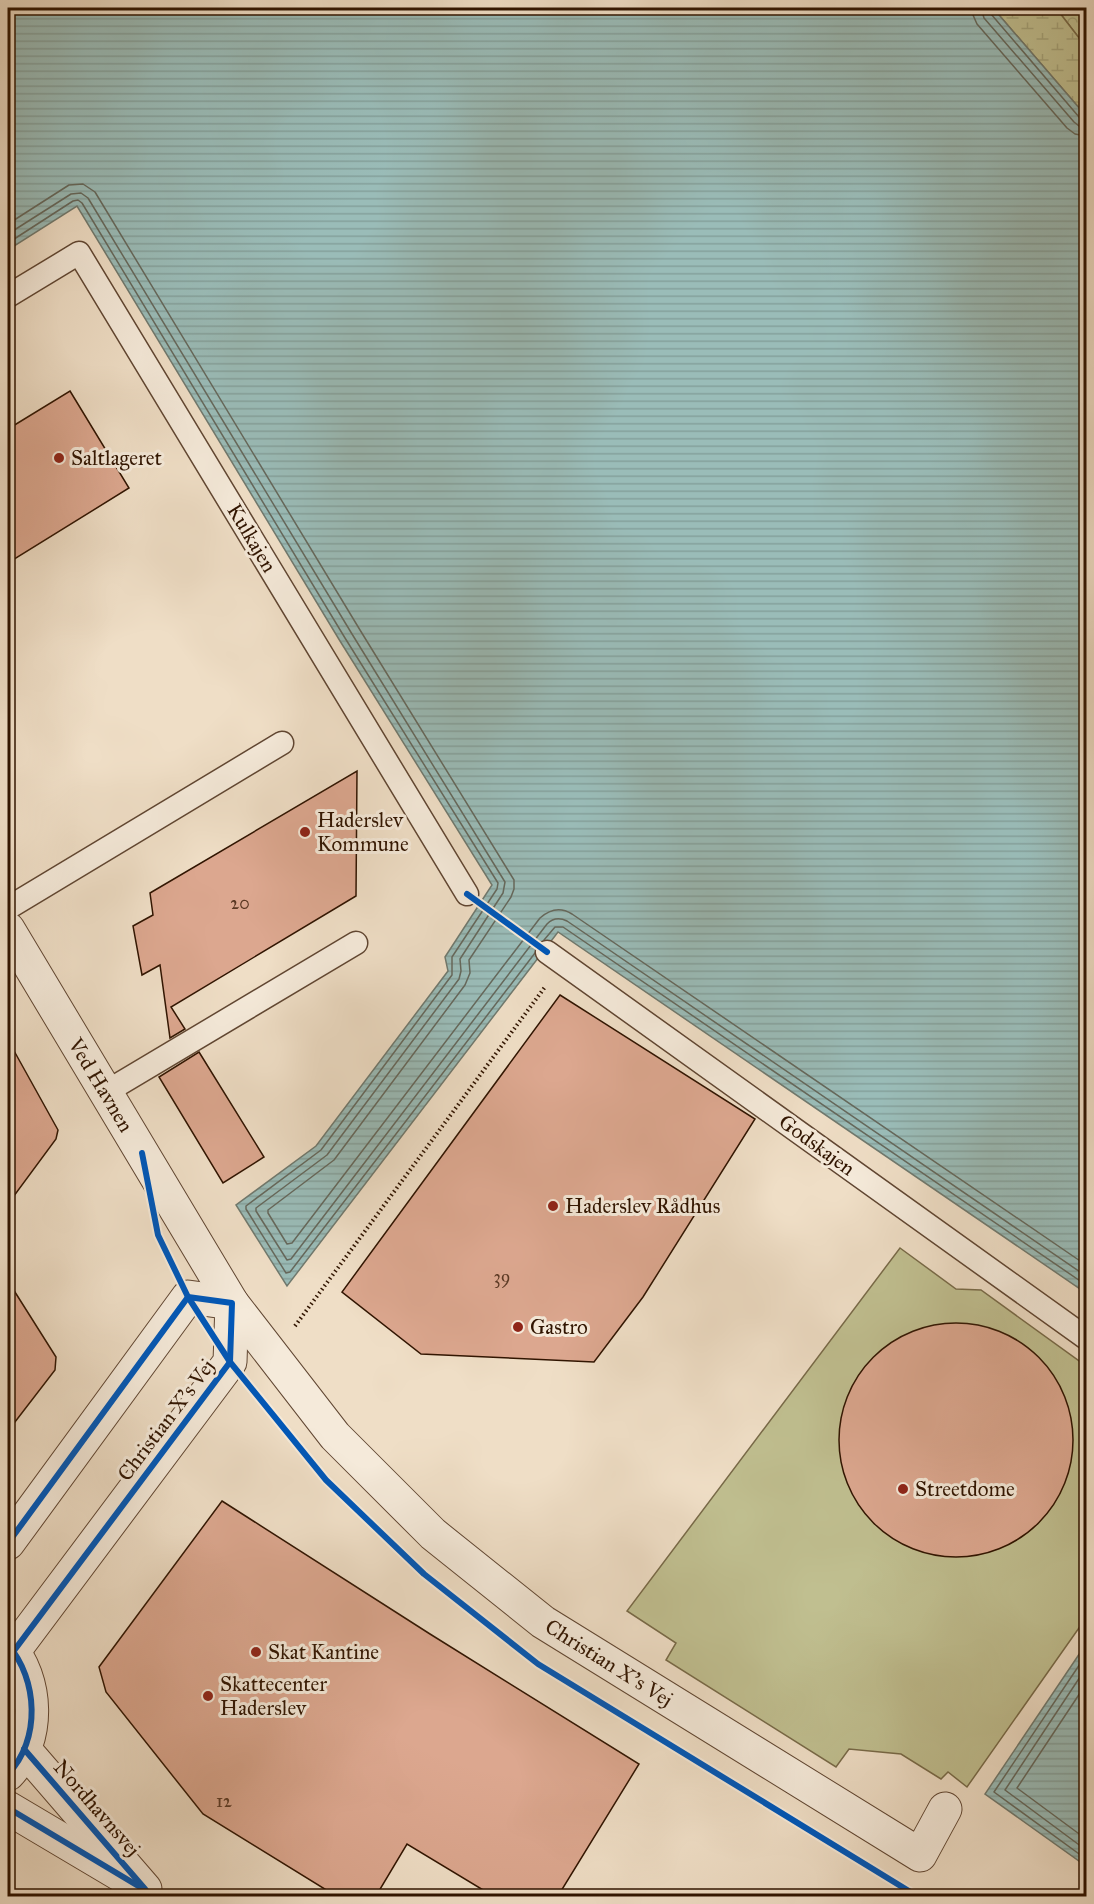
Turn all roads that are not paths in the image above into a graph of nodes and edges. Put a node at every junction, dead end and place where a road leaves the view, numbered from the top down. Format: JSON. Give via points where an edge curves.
{"nodes":[{"id":1,"x":8,"y":296,"type":"edge"},
{"id":2,"x":282,"y":743,"type":"dead end"},
{"id":3,"x":467,"y":894,"type":"dead end"},
{"id":4,"x":8,"y":908,"type":"edge"},
{"id":5,"x":8,"y":929,"type":"edge"},
{"id":6,"x":356,"y":943,"type":"dead end"},
{"id":7,"x":555,"y":958,"type":"road end"},
{"id":8,"x":106,"y":1092,"type":"junction"},
{"id":9,"x":232,"y":1302,"type":"junction"},
{"id":10,"x":1086,"y":1338,"type":"edge"},
{"id":11,"x":8,"y":1543,"type":"edge"},
{"id":12,"x":10,"y":1649,"type":"edge"},
{"id":13,"x":16,"y":1761,"type":"edge"},
{"id":14,"x":8,"y":1808,"type":"edge"},
{"id":15,"x":945,"y":1809,"type":"dead end"},
{"id":16,"x":150,"y":1893,"type":"edge"}],
"edges":[{"from":1,"to":3,"type":"lane","name":"Kulkajen","via":[[79,253]]},
{"from":2,"to":4,"type":"lane"},
{"from":5,"to":8,"type":"street","name":"Ved Havnen"},
{"from":6,"to":8,"type":"lane"},
{"from":7,"to":10,"type":"lane","name":"Godskajen"},
{"from":8,"to":9,"type":"street","name":"Ved Havnen"},
{"from":9,"to":11,"type":"street","via":[[188,1297]]},
{"from":9,"to":12,"type":"street","name":"Christian X's Vej","via":[[230,1362]]},
{"from":9,"to":15,"type":"street","name":"Christian X's Vej","via":[[335,1436],[433,1534],[543,1622],[920,1855]]},
{"from":12,"to":13,"type":"street","via":[[26,1674],[32,1699],[31,1724]]},
{"from":13,"to":16,"type":"street","name":"Nordhavnsvej"},
{"from":14,"to":16,"type":"street","name":"Nordhavnsvej"}]}
